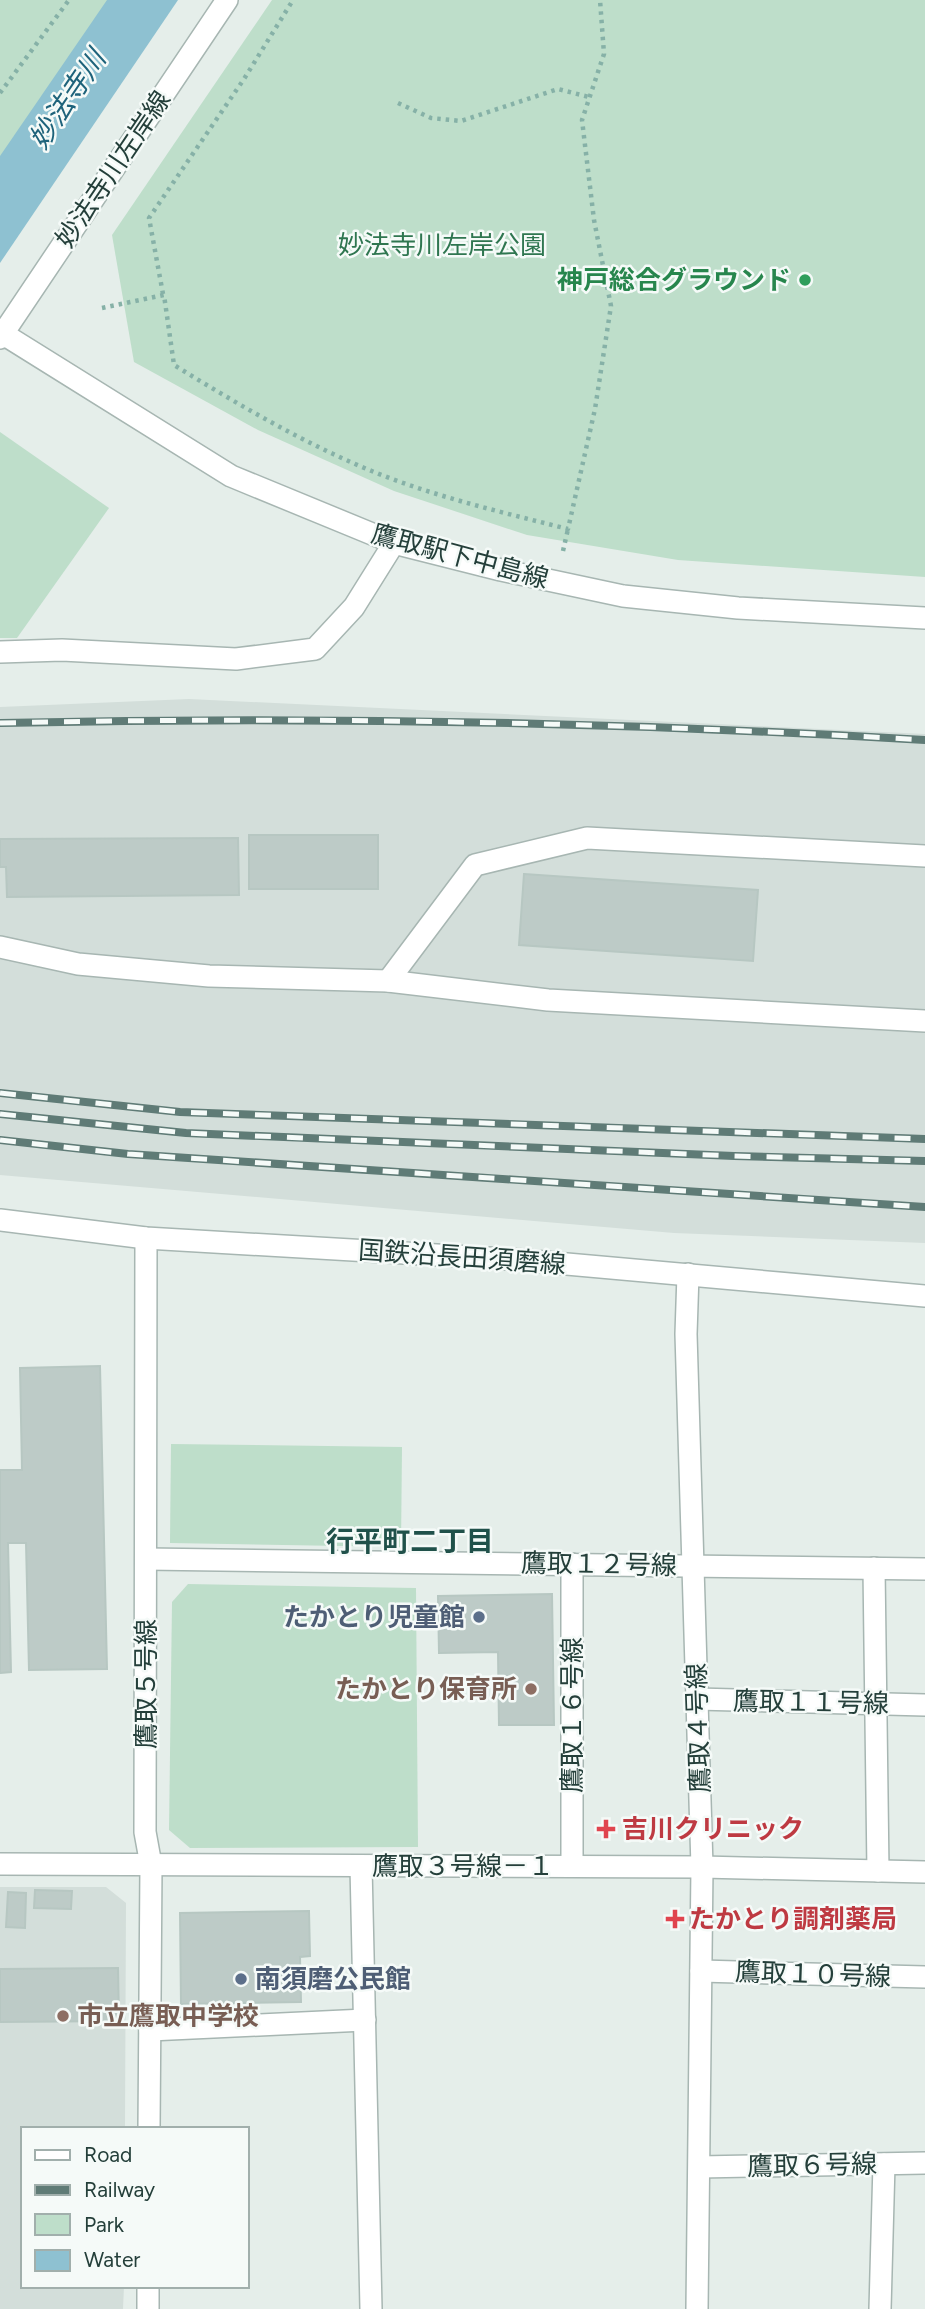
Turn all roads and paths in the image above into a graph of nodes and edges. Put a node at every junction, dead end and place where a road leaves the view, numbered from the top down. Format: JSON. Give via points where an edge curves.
{"nodes":[{"id":1,"x":69,"y":0,"type":"edge"},
{"id":2,"x":227,"y":0,"type":"edge"},
{"id":3,"x":293,"y":0,"type":"edge"},
{"id":4,"x":600,"y":0,"type":"edge"},
{"id":5,"x":0,"y":93,"type":"edge"},
{"id":6,"x":589,"y":97,"type":"junction"},
{"id":7,"x":398,"y":103,"type":"dead end"},
{"id":8,"x":163,"y":295,"type":"junction"},
{"id":9,"x":102,"y":308,"type":"dead end"},
{"id":10,"x":1,"y":334,"type":"edge"},
{"id":11,"x":568,"y":528,"type":"junction"},
{"id":12,"x":394,"y":543,"type":"junction"},
{"id":13,"x":563,"y":551,"type":"dead end"},
{"id":14,"x":925,"y":618,"type":"edge"},
{"id":15,"x":0,"y":652,"type":"edge"},
{"id":16,"x":925,"y":856,"type":"edge"},
{"id":17,"x":0,"y":947,"type":"edge"},
{"id":18,"x":388,"y":981,"type":"junction"},
{"id":19,"x":925,"y":1021,"type":"edge"},
{"id":20,"x":0,"y":1220,"type":"edge"},
{"id":21,"x":146,"y":1238,"type":"junction"},
{"id":22,"x":688,"y":1274,"type":"junction"},
{"id":23,"x":925,"y":1296,"type":"edge"},
{"id":24,"x":146,"y":1559,"type":"junction"},
{"id":25,"x":572,"y":1564,"type":"junction"},
{"id":26,"x":692,"y":1566,"type":"junction"},
{"id":27,"x":874,"y":1568,"type":"junction"},
{"id":28,"x":925,"y":1569,"type":"edge"},
{"id":29,"x":697,"y":1699,"type":"junction"},
{"id":30,"x":876,"y":1704,"type":"junction"},
{"id":31,"x":925,"y":1705,"type":"edge"},
{"id":32,"x":0,"y":1864,"type":"edge"},
{"id":33,"x":151,"y":1865,"type":"junction"},
{"id":34,"x":362,"y":1866,"type":"junction"},
{"id":35,"x":572,"y":1866,"type":"junction"},
{"id":36,"x":702,"y":1867,"type":"junction"},
{"id":37,"x":877,"y":1871,"type":"junction"},
{"id":38,"x":925,"y":1871,"type":"edge"},
{"id":39,"x":701,"y":1971,"type":"junction"},
{"id":40,"x":925,"y":1977,"type":"edge"},
{"id":41,"x":365,"y":2020,"type":"junction"},
{"id":42,"x":150,"y":2030,"type":"junction"},
{"id":43,"x":149,"y":2127,"type":"edge"},
{"id":44,"x":925,"y":2163,"type":"edge"},
{"id":45,"x":884,"y":2164,"type":"junction"},
{"id":46,"x":699,"y":2167,"type":"junction"},
{"id":47,"x":148,"y":2288,"type":"edge"},
{"id":48,"x":148,"y":2309,"type":"edge"},
{"id":49,"x":371,"y":2309,"type":"edge"},
{"id":50,"x":697,"y":2309,"type":"edge"},
{"id":51,"x":880,"y":2309,"type":"edge"}],
"edges":[{"from":1,"to":5,"type":"path"},
{"from":2,"to":10,"type":"street","name":"妙法寺川左岸線"},
{"from":3,"to":8,"type":"path","via":[[149,218]]},
{"from":4,"to":6,"type":"path","via":[[604,54]]},
{"from":6,"to":7,"type":"path","via":[[558,89],[461,121],[431,118]]},
{"from":6,"to":11,"type":"path","via":[[582,120],[593,220],[611,306]]},
{"from":8,"to":9,"type":"path"},
{"from":8,"to":11,"type":"path","via":[[174,365],[267,421],[391,478]]},
{"from":10,"to":12,"type":"street","name":"鷹取駅下中島線","via":[[230,476]]},
{"from":11,"to":13,"type":"path"},
{"from":12,"to":14,"type":"street","name":"鷹取駅下中島線","via":[[623,596],[738,608]]},
{"from":12,"to":15,"type":"street","via":[[354,607],[315,649],[236,659],[62,650]]},
{"from":16,"to":18,"type":"street","via":[[587,838],[475,865]]},
{"from":17,"to":18,"type":"street","via":[[78,964],[209,975]]},
{"from":18,"to":19,"type":"street","via":[[548,1000]]},
{"from":20,"to":21,"type":"street","name":"国鉄沿長田須磨線"},
{"from":21,"to":22,"type":"street","name":"国鉄沿長田須磨線","via":[[522,1259]]},
{"from":21,"to":24,"type":"street","name":"鷹取５号線"},
{"from":22,"to":23,"type":"street","name":"国鉄沿長田須磨線"},
{"from":22,"to":26,"type":"street","name":"鷹取４号線"},
{"from":24,"to":25,"type":"street","name":"鷹取１２号線"},
{"from":24,"to":33,"type":"street","name":"鷹取５号線","via":[[145,1832]]},
{"from":25,"to":26,"type":"street","name":"鷹取１２号線"},
{"from":25,"to":35,"type":"street","name":"鷹取１６号線"},
{"from":26,"to":27,"type":"street","name":"鷹取１２号線"},
{"from":26,"to":29,"type":"street","name":"鷹取４号線"},
{"from":27,"to":28,"type":"street","name":"鷹取１２号線"},
{"from":27,"to":30,"type":"street"},
{"from":29,"to":30,"type":"street","name":"鷹取１１号線"},
{"from":29,"to":36,"type":"street","name":"鷹取４号線"},
{"from":30,"to":31,"type":"street","name":"鷹取１１号線"},
{"from":30,"to":37,"type":"street"},
{"from":32,"to":33,"type":"street","name":"鷹取３号線－１"},
{"from":33,"to":34,"type":"street","name":"鷹取３号線－１"},
{"from":33,"to":42,"type":"street","name":"鷹取５号線"},
{"from":34,"to":35,"type":"street","name":"鷹取３号線－１"},
{"from":34,"to":41,"type":"street"},
{"from":35,"to":36,"type":"street","name":"鷹取３号線－１"},
{"from":36,"to":37,"type":"street","name":"鷹取３号線－１"},
{"from":36,"to":39,"type":"street","name":"鷹取４号線"},
{"from":37,"to":38,"type":"street","name":"鷹取３号線－１"},
{"from":39,"to":40,"type":"street","name":"鷹取１０号線"},
{"from":39,"to":46,"type":"street","name":"鷹取４号線"},
{"from":41,"to":42,"type":"street"},
{"from":41,"to":49,"type":"street"},
{"from":42,"to":43,"type":"street","name":"鷹取５号線"},
{"from":44,"to":45,"type":"street","name":"鷹取６号線"},
{"from":45,"to":46,"type":"street","name":"鷹取６号線"},
{"from":45,"to":51,"type":"street"},
{"from":46,"to":50,"type":"street","name":"鷹取４号線"},
{"from":47,"to":48,"type":"street"}]}
